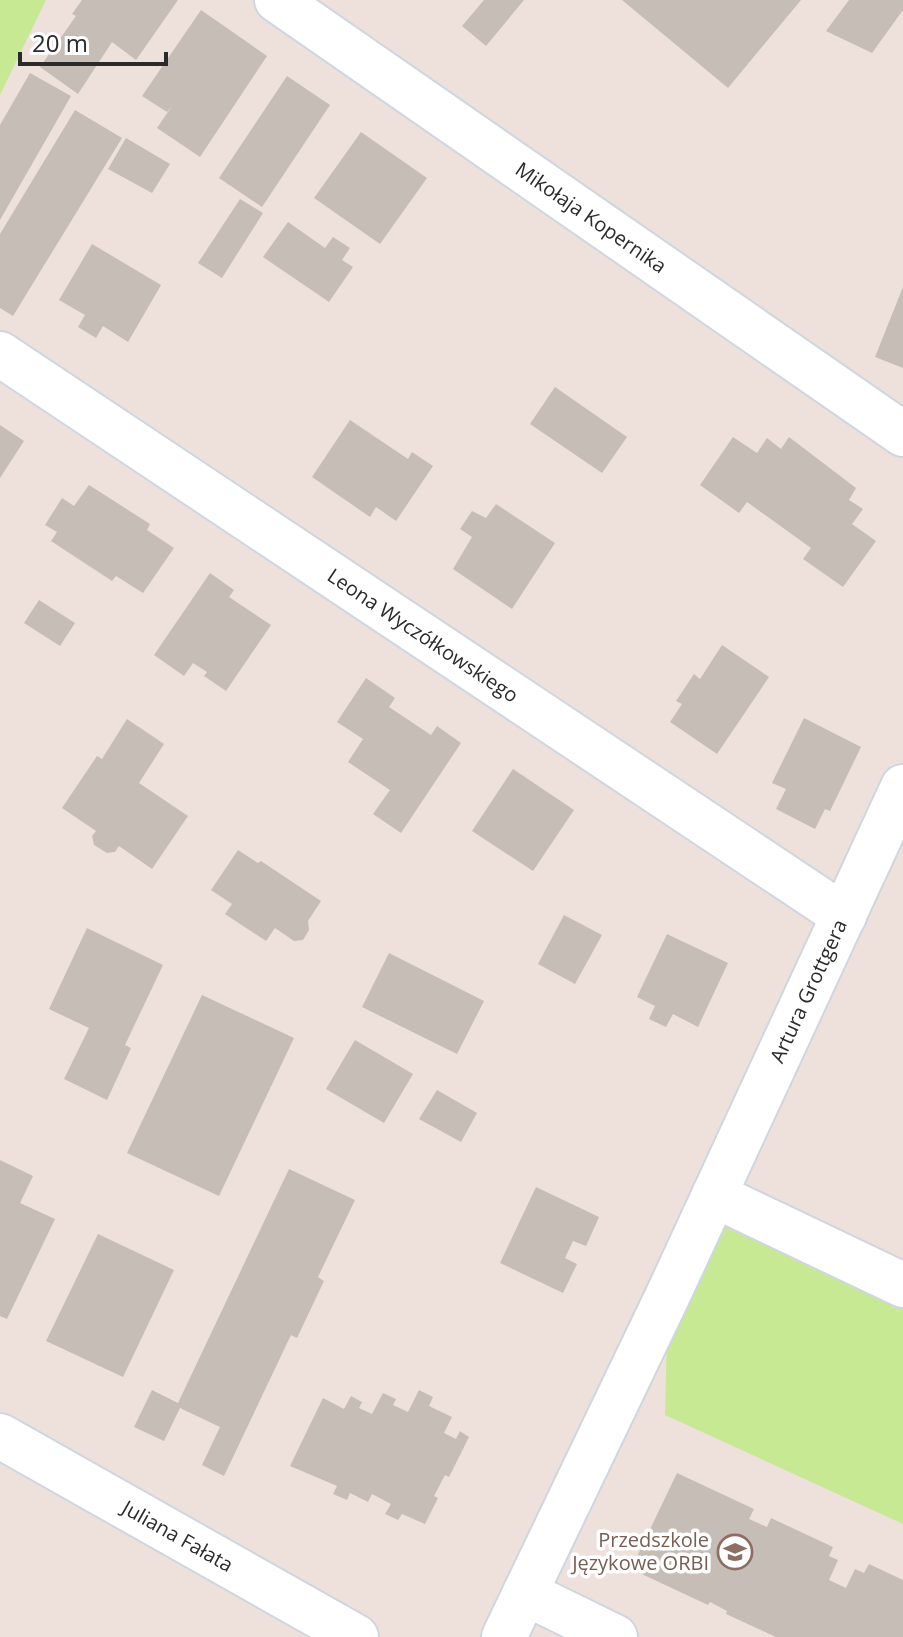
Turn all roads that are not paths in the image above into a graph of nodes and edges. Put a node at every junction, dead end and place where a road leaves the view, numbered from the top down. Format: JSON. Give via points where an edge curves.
{"nodes":[{"id":1,"x":277,"y":0,"type":"edge"},
{"id":2,"x":0,"y":354,"type":"edge"},
{"id":3,"x":903,"y":434,"type":"edge"},
{"id":4,"x":903,"y":787,"type":"edge"},
{"id":5,"x":844,"y":916,"type":"junction"},
{"id":6,"x":714,"y":1195,"type":"junction"},
{"id":7,"x":903,"y":1285,"type":"edge"},
{"id":8,"x":0,"y":1436,"type":"edge"},
{"id":9,"x":525,"y":1593,"type":"junction"},
{"id":10,"x":356,"y":1637,"type":"edge"},
{"id":11,"x":504,"y":1637,"type":"edge"},
{"id":12,"x":615,"y":1637,"type":"edge"}],
"edges":[{"from":1,"to":3,"type":"street","name":"Mikołaja Kopernika"},
{"from":2,"to":5,"type":"street","name":"Leona Wyczółkowskiego"},
{"from":4,"to":5,"type":"street","name":"Artura Grottgera"},
{"from":5,"to":6,"type":"street","name":"Artura Grottgera"},
{"from":6,"to":7,"type":"street"},
{"from":6,"to":9,"type":"street","name":"Artura Grottgera"},
{"from":8,"to":10,"type":"street","name":"Juliana Fałata"},
{"from":9,"to":11,"type":"street","name":"Artura Grottgera"},
{"from":9,"to":12,"type":"street"}]}
